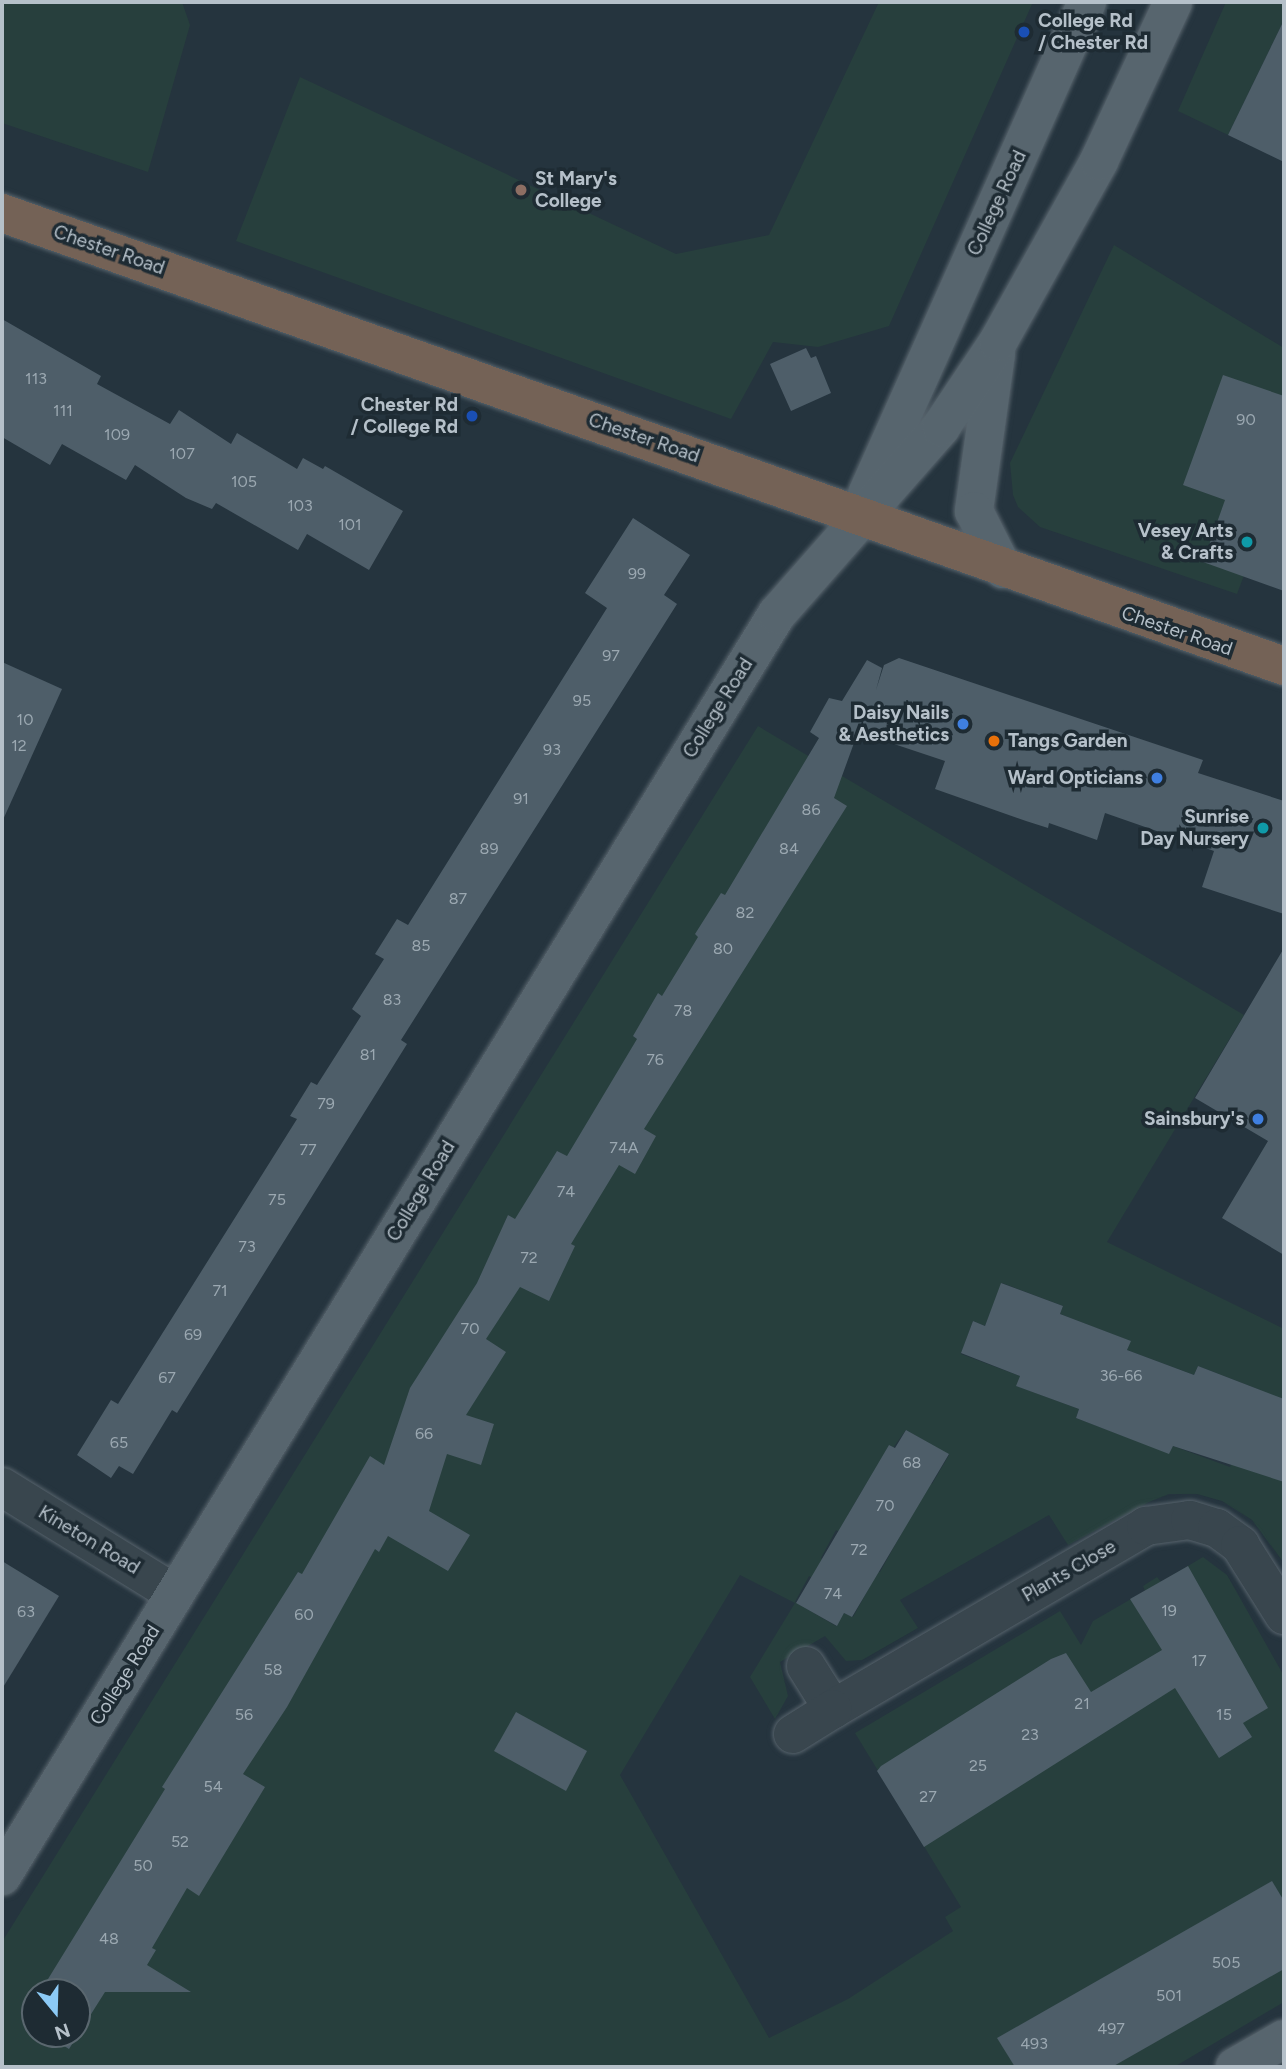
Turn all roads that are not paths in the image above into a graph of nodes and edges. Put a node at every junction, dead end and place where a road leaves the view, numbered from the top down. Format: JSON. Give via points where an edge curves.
{"nodes":[{"id":1,"x":1087,"y":2,"type":"edge"},
{"id":2,"x":1173,"y":2,"type":"edge"},
{"id":3,"x":2,"y":213,"type":"edge"},
{"id":4,"x":998,"y":342,"type":"junction"},
{"id":5,"x":856,"y":519,"type":"junction"},
{"id":6,"x":1003,"y":569,"type":"junction"},
{"id":7,"x":1284,"y":667,"type":"edge"},
{"id":8,"x":2,"y":1487,"type":"edge"},
{"id":9,"x":175,"y":1594,"type":"junction"},
{"id":10,"x":1284,"y":1615,"type":"edge"},
{"id":11,"x":806,"y":1666,"type":"dead end"},
{"id":12,"x":833,"y":1709,"type":"junction"},
{"id":13,"x":793,"y":1734,"type":"dead end"},
{"id":14,"x":2,"y":1876,"type":"edge"},
{"id":15,"x":1284,"y":2039,"type":"edge"},
{"id":16,"x":1236,"y":2067,"type":"edge"}],
"edges":[{"from":1,"to":5,"type":"main road","name":"College Road"},
{"from":2,"to":4,"type":"main road","name":"College Road","via":[[1099,161]]},
{"from":3,"to":5,"type":"highway","name":"Chester Road","via":[[755,477]]},
{"from":4,"to":5,"type":"main road","name":"College Road","via":[[941,427]]},
{"from":4,"to":6,"type":"main road","name":"College Road","via":[[974,511]]},
{"from":5,"to":6,"type":"highway","name":"Chester Road"},
{"from":5,"to":9,"type":"main road","name":"College Road","via":[[777,614],[736,678]]},
{"from":6,"to":7,"type":"highway","name":"Chester Road"},
{"from":8,"to":9,"type":"street","name":"Kineton Road"},
{"from":9,"to":14,"type":"main road","name":"College Road"},
{"from":10,"to":12,"type":"street","name":"Plants Close","via":[[1240,1545],[1217,1528],[1190,1520],[1146,1526]]},
{"from":11,"to":12,"type":"street"},
{"from":12,"to":13,"type":"street","name":"Plants Close"},
{"from":15,"to":16,"type":"main road"}]}
